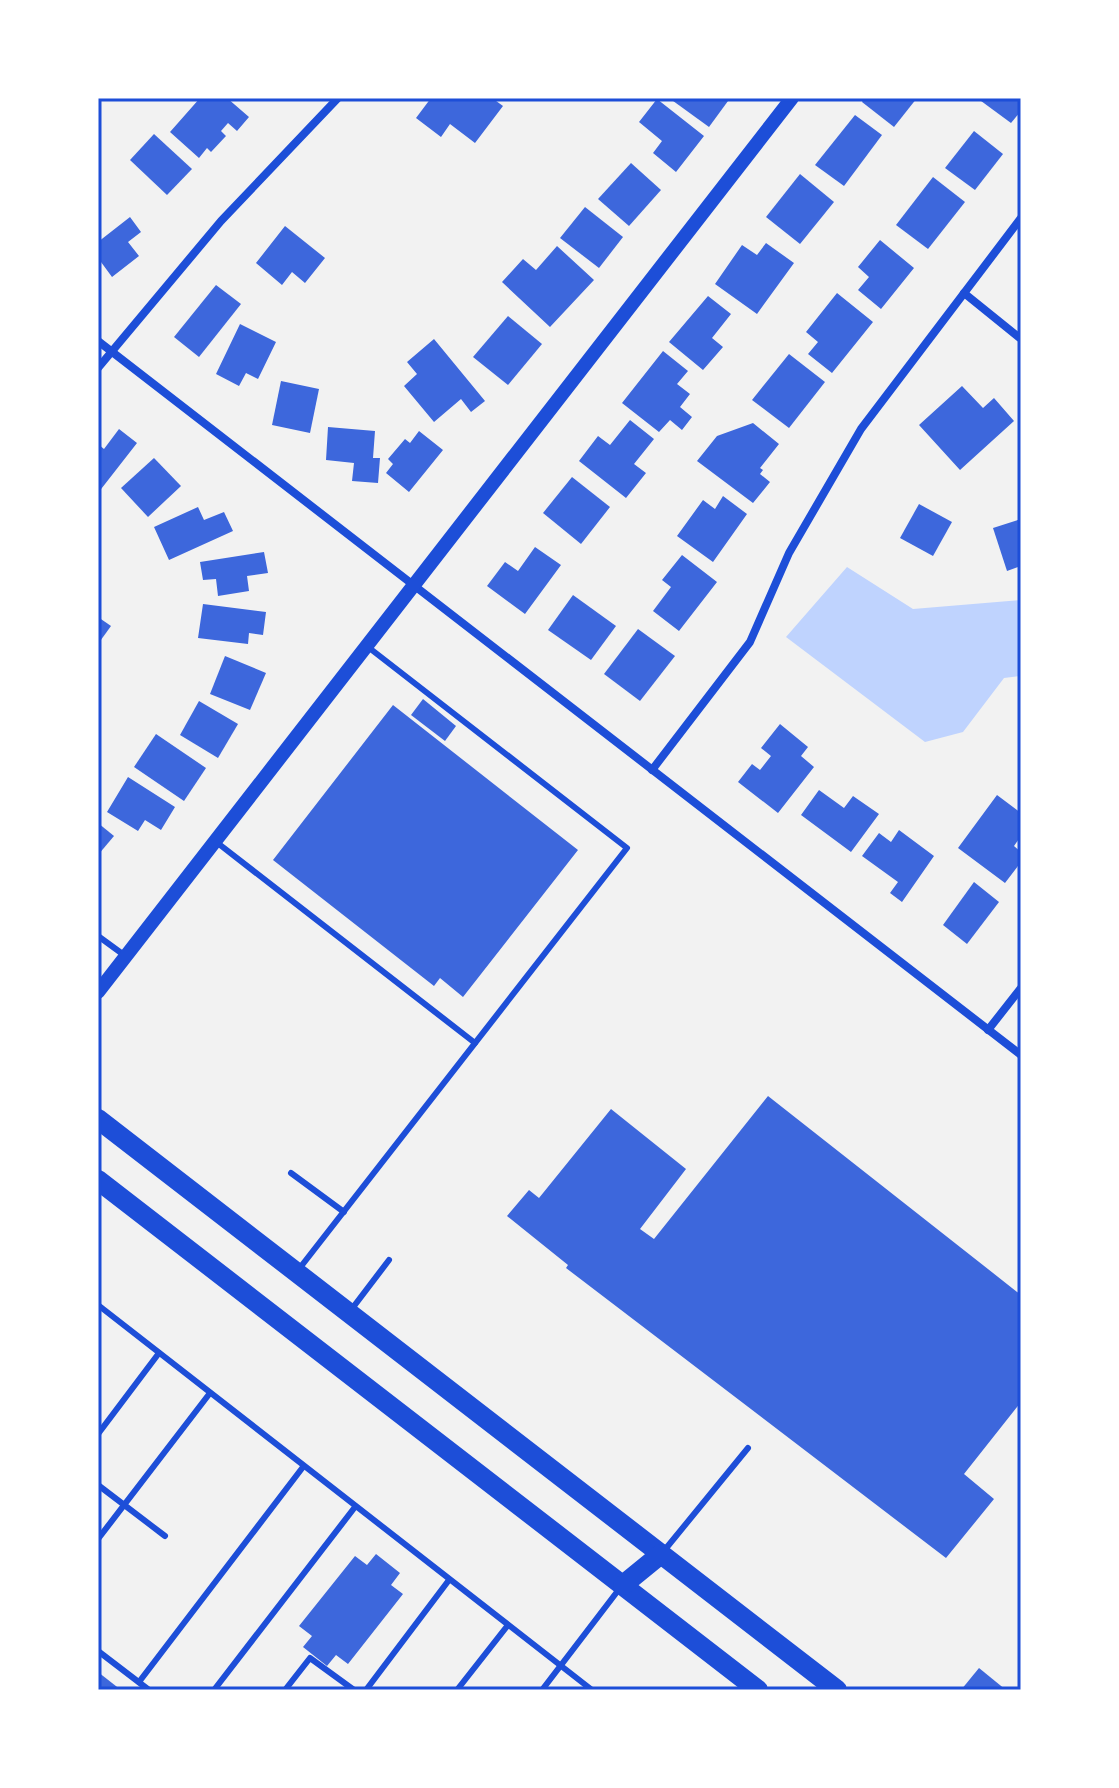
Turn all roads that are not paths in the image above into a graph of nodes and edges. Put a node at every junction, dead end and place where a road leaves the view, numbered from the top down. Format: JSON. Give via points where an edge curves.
{"nodes":[{"id":1,"x":338,"y":98,"type":"edge"},
{"id":2,"x":792,"y":98,"type":"edge"},
{"id":3,"x":1021,"y":218,"type":"edge"},
{"id":4,"x":964,"y":293,"type":"junction"},
{"id":5,"x":1021,"y":339,"type":"edge"},
{"id":6,"x":98,"y":341,"type":"edge"},
{"id":7,"x":110,"y":351,"type":"junction"},
{"id":8,"x":98,"y":368,"type":"edge"},
{"id":9,"x":412,"y":586,"type":"junction"},
{"id":10,"x":366,"y":645,"type":"junction"},
{"id":11,"x":652,"y":770,"type":"junction"},
{"id":12,"x":215,"y":841,"type":"junction"},
{"id":13,"x":98,"y":936,"type":"edge"},
{"id":14,"x":126,"y":957,"type":"junction"},
{"id":15,"x":1021,"y":988,"type":"edge"},
{"id":16,"x":98,"y":992,"type":"edge"},
{"id":17,"x":988,"y":1030,"type":"junction"},
{"id":18,"x":475,"y":1043,"type":"junction"},
{"id":19,"x":1021,"y":1055,"type":"edge"},
{"id":20,"x":98,"y":1119,"type":"edge"},
{"id":21,"x":291,"y":1173,"type":"dead end"},
{"id":22,"x":98,"y":1180,"type":"edge"},
{"id":23,"x":344,"y":1212,"type":"junction"},
{"id":24,"x":389,"y":1260,"type":"dead end"},
{"id":25,"x":297,"y":1272,"type":"junction"},
{"id":26,"x":98,"y":1306,"type":"edge"},
{"id":27,"x":349,"y":1313,"type":"junction"},
{"id":28,"x":159,"y":1353,"type":"junction"},
{"id":29,"x":210,"y":1393,"type":"junction"},
{"id":30,"x":98,"y":1434,"type":"edge"},
{"id":31,"x":748,"y":1448,"type":"dead end"},
{"id":32,"x":303,"y":1467,"type":"junction"},
{"id":33,"x":98,"y":1485,"type":"edge"},
{"id":34,"x":124,"y":1505,"type":"junction"},
{"id":35,"x":355,"y":1507,"type":"junction"},
{"id":36,"x":165,"y":1536,"type":"dead end"},
{"id":37,"x":98,"y":1539,"type":"edge"},
{"id":38,"x":661,"y":1554,"type":"junction"},
{"id":39,"x":449,"y":1580,"type":"junction"},
{"id":40,"x":623,"y":1585,"type":"junction"},
{"id":41,"x":508,"y":1625,"type":"junction"},
{"id":42,"x":98,"y":1651,"type":"edge"},
{"id":43,"x":561,"y":1666,"type":"junction"},
{"id":44,"x":139,"y":1682,"type":"junction"},
{"id":45,"x":149,"y":1690,"type":"edge"},
{"id":46,"x":214,"y":1690,"type":"edge"},
{"id":47,"x":285,"y":1690,"type":"edge"},
{"id":48,"x":354,"y":1690,"type":"edge"},
{"id":49,"x":366,"y":1690,"type":"edge"},
{"id":50,"x":457,"y":1690,"type":"edge"},
{"id":51,"x":542,"y":1690,"type":"edge"},
{"id":52,"x":592,"y":1690,"type":"edge"},
{"id":53,"x":758,"y":1690,"type":"edge"},
{"id":54,"x":837,"y":1690,"type":"edge"}],
"edges":[{"from":1,"to":7,"type":"street","via":[[221,221]]},
{"from":2,"to":9,"type":"street"},
{"from":3,"to":4,"type":"street"},
{"from":4,"to":5,"type":"street"},
{"from":4,"to":11,"type":"street","via":[[861,429],[789,553],[750,642]]},
{"from":6,"to":7,"type":"street"},
{"from":7,"to":8,"type":"street"},
{"from":7,"to":9,"type":"street"},
{"from":9,"to":10,"type":"street"},
{"from":9,"to":11,"type":"street"},
{"from":10,"to":12,"type":"street"},
{"from":10,"to":18,"type":"lane","via":[[627,848]]},
{"from":11,"to":17,"type":"street"},
{"from":12,"to":14,"type":"street"},
{"from":12,"to":18,"type":"lane"},
{"from":13,"to":14,"type":"lane"},
{"from":14,"to":16,"type":"street"},
{"from":15,"to":17,"type":"street"},
{"from":17,"to":19,"type":"street"},
{"from":18,"to":23,"type":"lane"},
{"from":20,"to":25,"type":"highway"},
{"from":21,"to":23,"type":"lane"},
{"from":22,"to":40,"type":"highway"},
{"from":23,"to":25,"type":"lane"},
{"from":24,"to":27,"type":"lane"},
{"from":25,"to":27,"type":"highway"},
{"from":26,"to":28,"type":"lane"},
{"from":27,"to":38,"type":"highway"},
{"from":28,"to":29,"type":"lane"},
{"from":28,"to":30,"type":"lane"},
{"from":29,"to":32,"type":"lane"},
{"from":29,"to":34,"type":"lane"},
{"from":31,"to":38,"type":"lane"},
{"from":32,"to":35,"type":"lane"},
{"from":32,"to":44,"type":"lane"},
{"from":33,"to":34,"type":"lane"},
{"from":34,"to":36,"type":"lane"},
{"from":34,"to":37,"type":"lane"},
{"from":35,"to":39,"type":"lane"},
{"from":35,"to":46,"type":"lane"},
{"from":38,"to":40,"type":"highway"},
{"from":38,"to":54,"type":"highway"},
{"from":39,"to":41,"type":"lane"},
{"from":39,"to":49,"type":"lane"},
{"from":40,"to":43,"type":"lane"},
{"from":40,"to":53,"type":"highway"},
{"from":41,"to":43,"type":"lane"},
{"from":41,"to":50,"type":"lane"},
{"from":42,"to":44,"type":"lane"},
{"from":43,"to":51,"type":"lane"},
{"from":43,"to":52,"type":"lane"},
{"from":44,"to":45,"type":"lane"},
{"from":47,"to":48,"type":"lane","via":[[310,1658]]}]}
